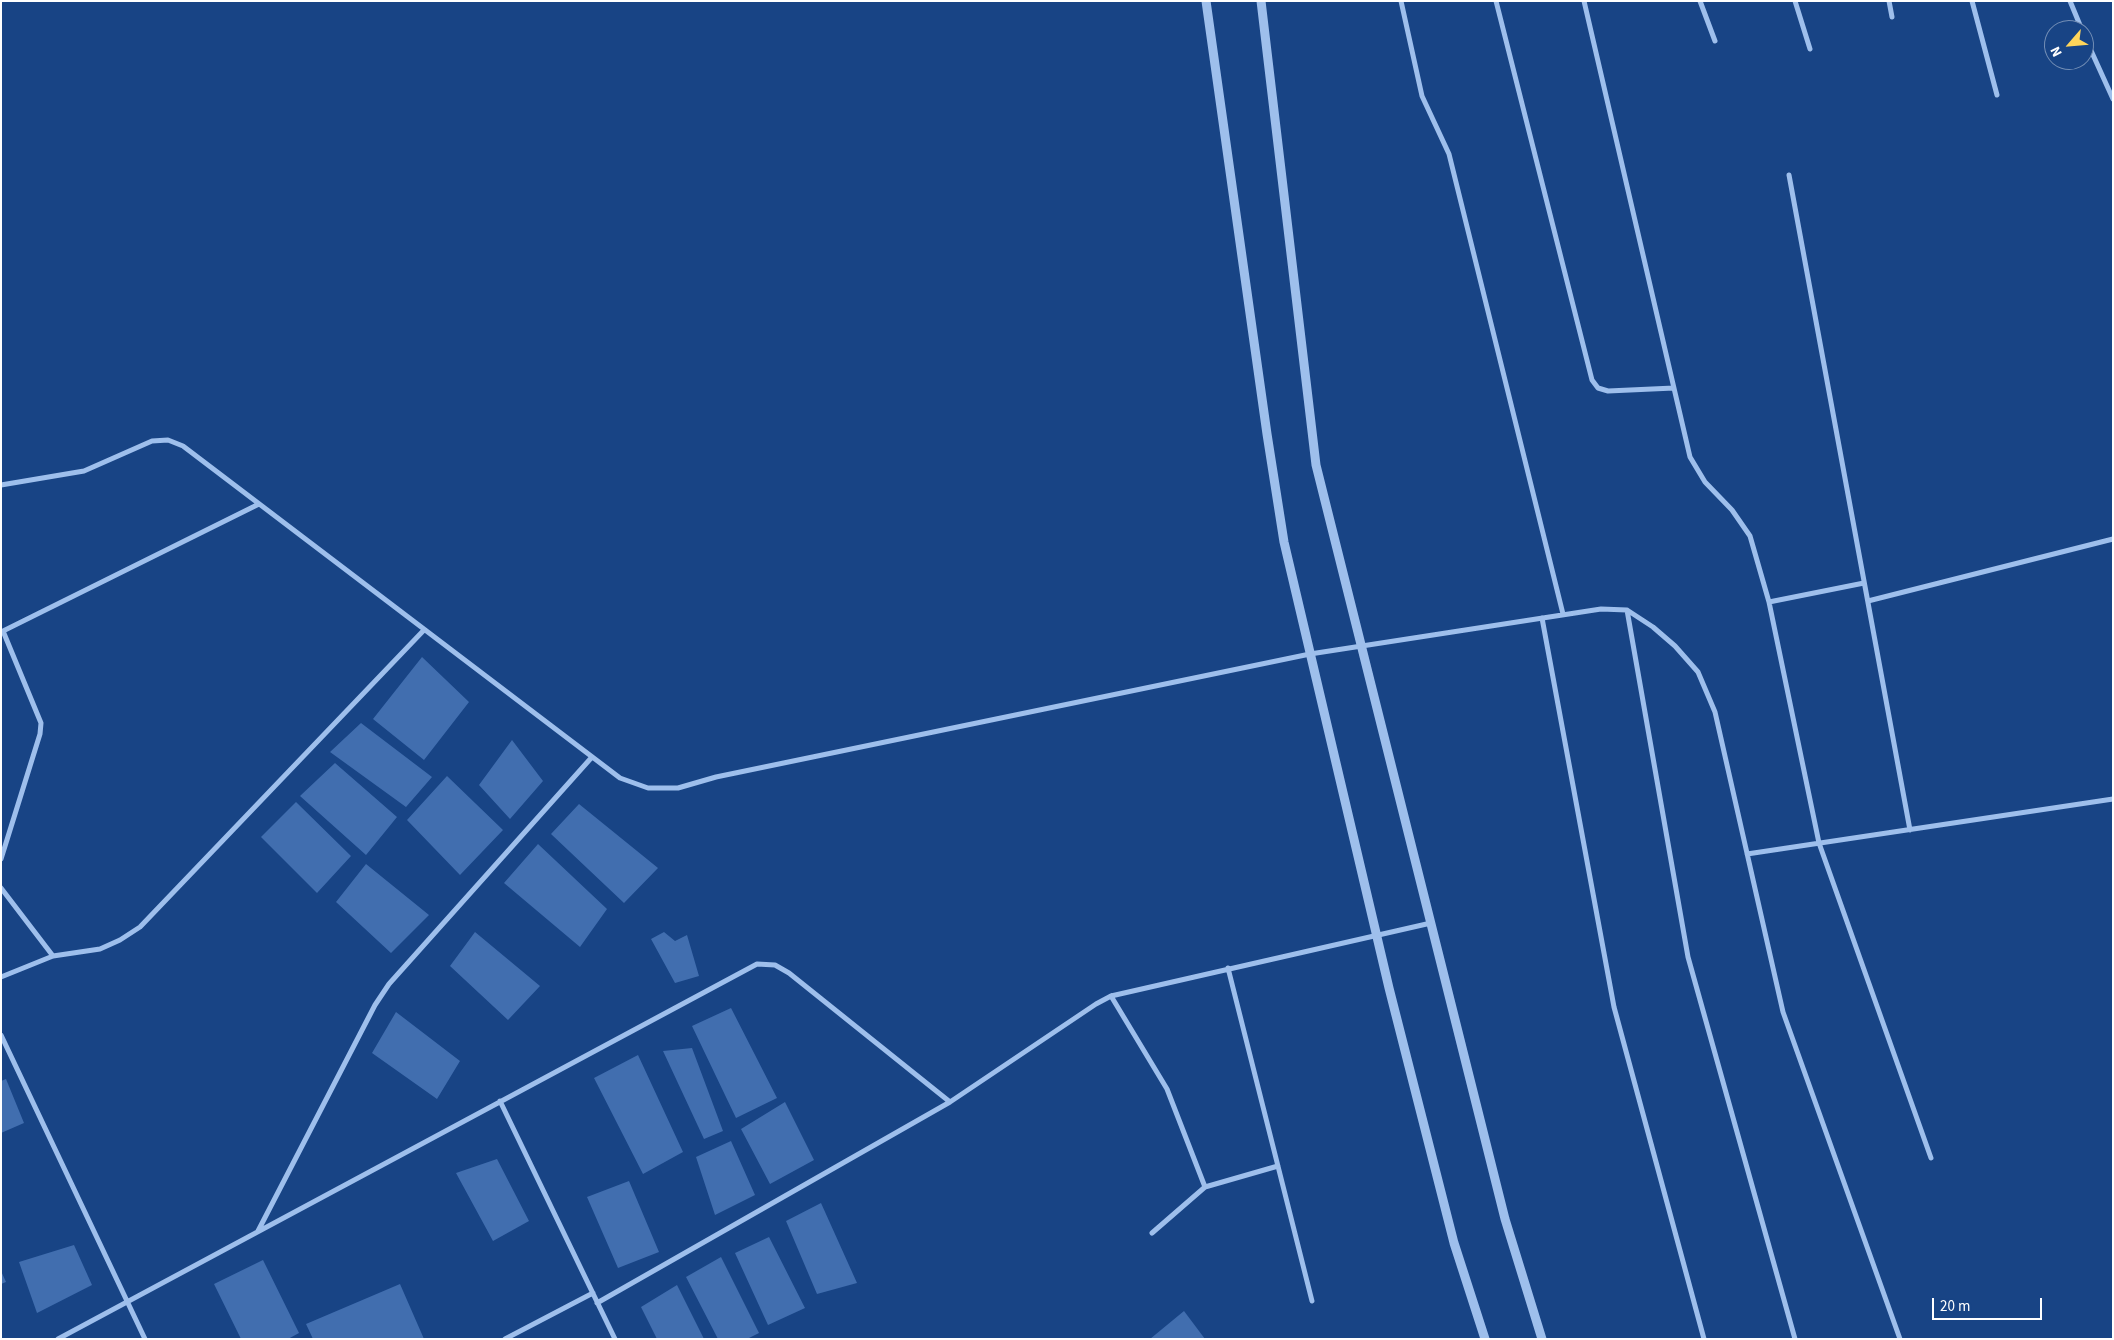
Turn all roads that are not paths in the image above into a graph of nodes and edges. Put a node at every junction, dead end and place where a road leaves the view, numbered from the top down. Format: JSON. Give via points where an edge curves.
{"nodes":[{"id":1,"x":1206,"y":1,"type":"edge"},
{"id":2,"x":1261,"y":1,"type":"edge"},
{"id":3,"x":1401,"y":1,"type":"edge"},
{"id":4,"x":1496,"y":1,"type":"edge"},
{"id":5,"x":1584,"y":1,"type":"edge"},
{"id":6,"x":1700,"y":1,"type":"edge"},
{"id":7,"x":1795,"y":1,"type":"edge"},
{"id":8,"x":1889,"y":1,"type":"edge"},
{"id":9,"x":1972,"y":1,"type":"edge"},
{"id":10,"x":2070,"y":1,"type":"edge"},
{"id":11,"x":1892,"y":17,"type":"dead end"},
{"id":12,"x":2078,"y":20,"type":"edge"},
{"id":13,"x":1715,"y":41,"type":"dead end"},
{"id":14,"x":1810,"y":49,"type":"dead end"},
{"id":15,"x":2094,"y":57,"type":"edge"},
{"id":16,"x":1996,"y":95,"type":"dead end"},
{"id":17,"x":2113,"y":99,"type":"edge"},
{"id":18,"x":1789,"y":175,"type":"dead end"},
{"id":19,"x":1674,"y":388,"type":"junction"},
{"id":20,"x":1,"y":485,"type":"edge"},
{"id":21,"x":259,"y":504,"type":"junction"},
{"id":22,"x":2113,"y":539,"type":"edge"},
{"id":23,"x":1864,"y":583,"type":"junction"},
{"id":24,"x":1868,"y":601,"type":"junction"},
{"id":25,"x":1769,"y":602,"type":"junction"},
{"id":26,"x":1627,"y":610,"type":"junction"},
{"id":27,"x":1563,"y":614,"type":"junction"},
{"id":28,"x":1542,"y":618,"type":"junction"},
{"id":29,"x":424,"y":630,"type":"junction"},
{"id":30,"x":2,"y":631,"type":"edge"},
{"id":31,"x":1362,"y":646,"type":"junction"},
{"id":32,"x":1310,"y":654,"type":"junction"},
{"id":33,"x":592,"y":757,"type":"junction"},
{"id":34,"x":2113,"y":799,"type":"edge"},
{"id":35,"x":1910,"y":830,"type":"junction"},
{"id":36,"x":1819,"y":843,"type":"junction"},
{"id":37,"x":1747,"y":854,"type":"junction"},
{"id":38,"x":1,"y":859,"type":"edge"},
{"id":39,"x":1,"y":888,"type":"edge"},
{"id":40,"x":1431,"y":923,"type":"junction"},
{"id":41,"x":1376,"y":935,"type":"junction"},
{"id":42,"x":53,"y":956,"type":"junction"},
{"id":43,"x":1228,"y":968,"type":"junction"},
{"id":44,"x":1,"y":978,"type":"edge"},
{"id":45,"x":1111,"y":996,"type":"junction"},
{"id":46,"x":1,"y":1035,"type":"edge"},
{"id":47,"x":500,"y":1101,"type":"junction"},
{"id":48,"x":950,"y":1102,"type":"junction"},
{"id":49,"x":1931,"y":1158,"type":"dead end"},
{"id":50,"x":1278,"y":1166,"type":"junction"},
{"id":51,"x":1204,"y":1187,"type":"junction"},
{"id":52,"x":257,"y":1232,"type":"junction"},
{"id":53,"x":1152,"y":1233,"type":"dead end"},
{"id":54,"x":593,"y":1293,"type":"junction"},
{"id":55,"x":1312,"y":1301,"type":"dead end"},
{"id":56,"x":127,"y":1302,"type":"junction"},
{"id":57,"x":597,"y":1302,"type":"junction"},
{"id":58,"x":58,"y":1339,"type":"edge"},
{"id":59,"x":145,"y":1339,"type":"edge"},
{"id":60,"x":506,"y":1339,"type":"edge"},
{"id":61,"x":614,"y":1339,"type":"edge"},
{"id":62,"x":1485,"y":1339,"type":"edge"},
{"id":63,"x":1542,"y":1339,"type":"edge"},
{"id":64,"x":1704,"y":1339,"type":"edge"},
{"id":65,"x":1795,"y":1339,"type":"edge"},
{"id":66,"x":1900,"y":1339,"type":"edge"}],
"edges":[{"from":1,"to":32,"type":"street","via":[[1284,542]]},
{"from":2,"to":31,"type":"street","via":[[1316,465]]},
{"from":3,"to":27,"type":"street","via":[[1422,96],[1449,154]]},
{"from":4,"to":19,"type":"street","via":[[1592,380],[1598,388],[1608,391]]},
{"from":5,"to":19,"type":"street"},
{"from":6,"to":13,"type":"street"},
{"from":7,"to":14,"type":"street"},
{"from":8,"to":11,"type":"street"},
{"from":9,"to":16,"type":"street"},
{"from":10,"to":12,"type":"street"},
{"from":15,"to":17,"type":"street"},
{"from":18,"to":23,"type":"street"},
{"from":19,"to":25,"type":"street","via":[[1690,457],[1705,482],[1732,510],[1750,536]]},
{"from":20,"to":21,"type":"street","via":[[84,471],[152,441],[168,440],[182,446]]},
{"from":21,"to":29,"type":"street"},
{"from":21,"to":30,"type":"street"},
{"from":22,"to":24,"type":"street"},
{"from":23,"to":24,"type":"street"},
{"from":23,"to":25,"type":"street"},
{"from":24,"to":35,"type":"street"},
{"from":25,"to":36,"type":"street"},
{"from":26,"to":27,"type":"street","via":[[1601,609]]},
{"from":26,"to":37,"type":"street","via":[[1675,646],[1698,672],[1715,712]]},
{"from":26,"to":65,"type":"street","via":[[1688,957]]},
{"from":27,"to":28,"type":"street"},
{"from":28,"to":31,"type":"street"},
{"from":28,"to":64,"type":"street","via":[[1614,1007]]},
{"from":29,"to":33,"type":"street"},
{"from":29,"to":42,"type":"street","via":[[140,927],[100,949]]},
{"from":30,"to":38,"type":"street","via":[[41,723]]},
{"from":31,"to":32,"type":"street"},
{"from":31,"to":40,"type":"street"},
{"from":32,"to":33,"type":"street","via":[[716,777],[678,788],[648,788],[620,778]]},
{"from":32,"to":41,"type":"street"},
{"from":33,"to":52,"type":"street","via":[[389,984]]},
{"from":34,"to":35,"type":"street"},
{"from":35,"to":36,"type":"street"},
{"from":36,"to":37,"type":"street"},
{"from":36,"to":49,"type":"street"},
{"from":37,"to":66,"type":"street","via":[[1783,1012]]},
{"from":39,"to":42,"type":"street"},
{"from":40,"to":41,"type":"street"},
{"from":40,"to":63,"type":"street","via":[[1505,1219]]},
{"from":41,"to":43,"type":"street"},
{"from":41,"to":62,"type":"street","via":[[1454,1243]]},
{"from":42,"to":44,"type":"street"},
{"from":43,"to":45,"type":"street"},
{"from":43,"to":50,"type":"street"},
{"from":45,"to":48,"type":"street"},
{"from":45,"to":51,"type":"street","via":[[1167,1089]]},
{"from":46,"to":56,"type":"street"},
{"from":47,"to":48,"type":"street","via":[[758,964],[775,965],[789,973]]},
{"from":47,"to":52,"type":"street"},
{"from":47,"to":54,"type":"street"},
{"from":48,"to":57,"type":"street"},
{"from":50,"to":51,"type":"street"},
{"from":50,"to":55,"type":"street"},
{"from":51,"to":53,"type":"street"},
{"from":52,"to":56,"type":"street"},
{"from":54,"to":57,"type":"street"},
{"from":54,"to":60,"type":"street"},
{"from":56,"to":58,"type":"street"},
{"from":56,"to":59,"type":"street"},
{"from":57,"to":61,"type":"street"}]}
